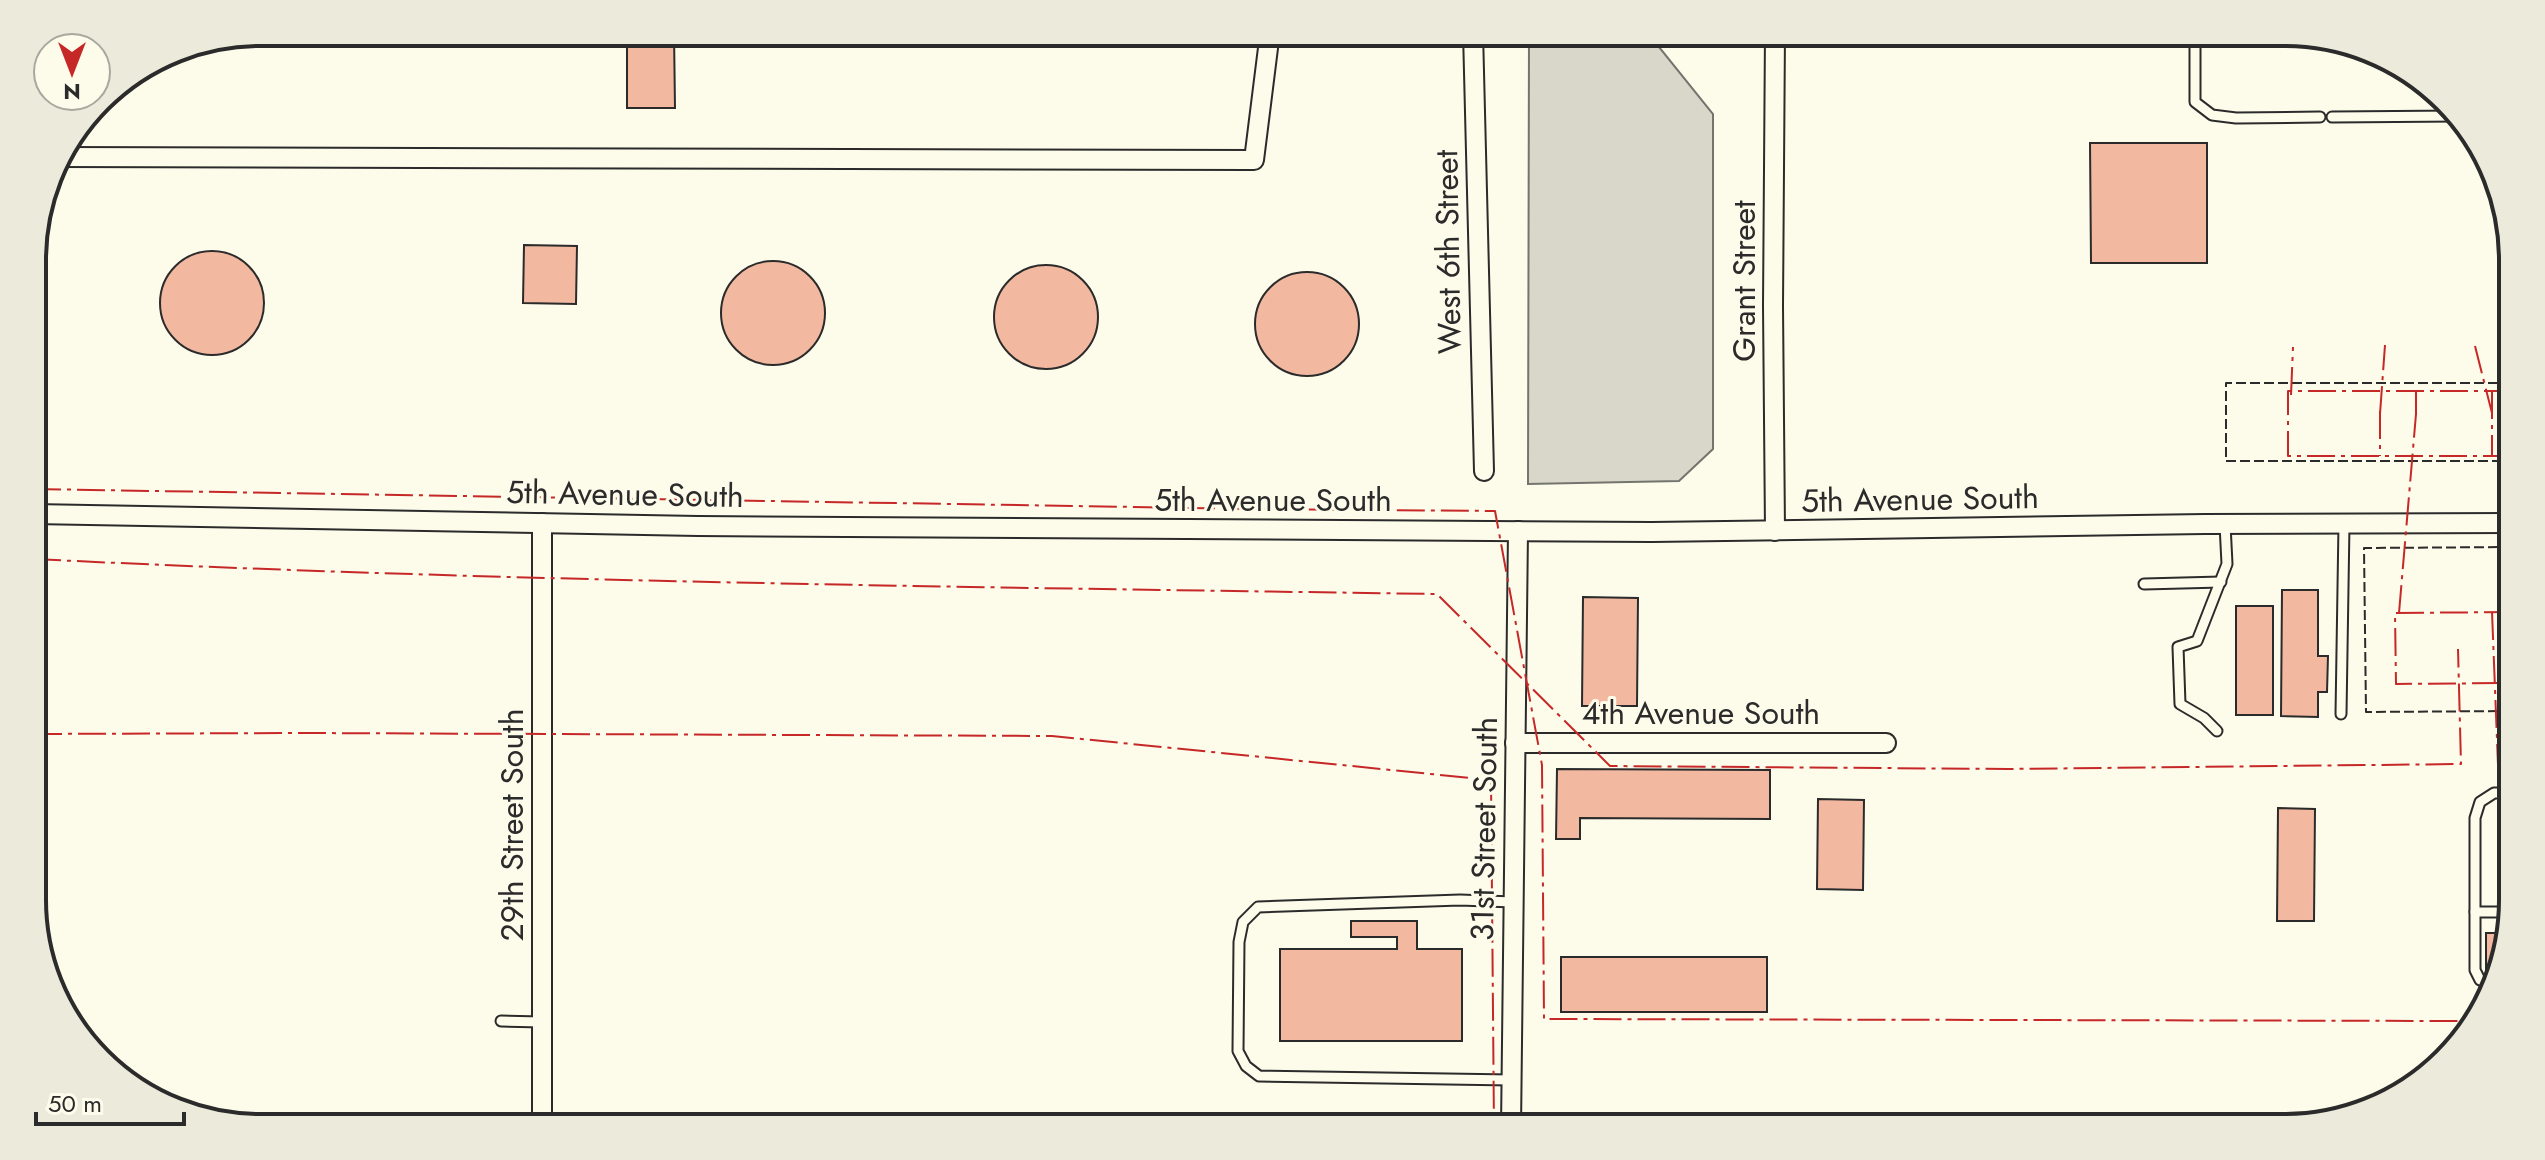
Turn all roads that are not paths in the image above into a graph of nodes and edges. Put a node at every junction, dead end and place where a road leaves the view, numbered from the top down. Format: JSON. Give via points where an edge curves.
{"nodes":[{"id":1,"x":1268,"y":46,"type":"edge"},
{"id":2,"x":1473,"y":46,"type":"edge"},
{"id":3,"x":1775,"y":46,"type":"edge"},
{"id":4,"x":2195,"y":46,"type":"edge"},
{"id":5,"x":2442,"y":116,"type":"edge"},
{"id":6,"x":2320,"y":117,"type":"dead end"},
{"id":7,"x":2332,"y":117,"type":"dead end"},
{"id":8,"x":73,"y":157,"type":"edge"},
{"id":9,"x":1484,"y":471,"type":"dead end"},
{"id":10,"x":46,"y":514,"type":"edge"},
{"id":11,"x":542,"y":523,"type":"junction"},
{"id":12,"x":2499,"y":523,"type":"edge"},
{"id":13,"x":2225,"y":524,"type":"junction"},
{"id":14,"x":2344,"y":524,"type":"junction"},
{"id":15,"x":1518,"y":531,"type":"junction"},
{"id":16,"x":1775,"y":531,"type":"junction"},
{"id":17,"x":2221,"y":582,"type":"junction"},
{"id":18,"x":2144,"y":584,"type":"dead end"},
{"id":19,"x":2341,"y":714,"type":"dead end"},
{"id":20,"x":2217,"y":731,"type":"dead end"},
{"id":21,"x":1515,"y":743,"type":"junction"},
{"id":22,"x":1886,"y":743,"type":"dead end"},
{"id":23,"x":2499,"y":793,"type":"edge"},
{"id":24,"x":1513,"y":902,"type":"junction"},
{"id":25,"x":2475,"y":912,"type":"junction"},
{"id":26,"x":2498,"y":912,"type":"edge"},
{"id":27,"x":2483,"y":981,"type":"edge"},
{"id":28,"x":501,"y":1021,"type":"dead end"},
{"id":29,"x":542,"y":1022,"type":"junction"},
{"id":30,"x":1512,"y":1080,"type":"junction"},
{"id":31,"x":542,"y":1114,"type":"edge"},
{"id":32,"x":1511,"y":1114,"type":"edge"}],
"edges":[{"from":1,"to":8,"type":"street","via":[[1254,160]]},
{"from":2,"to":9,"type":"street","name":"West 6th Street"},
{"from":3,"to":16,"type":"street","name":"Grant Street"},
{"from":4,"to":6,"type":"lane","via":[[2195,102],[2212,115]]},
{"from":5,"to":7,"type":"lane"},
{"from":10,"to":11,"type":"street","name":"5th Avenue South"},
{"from":11,"to":15,"type":"street","name":"5th Avenue South"},
{"from":11,"to":29,"type":"street","name":"29th Street South"},
{"from":12,"to":14,"type":"street","name":"5th Avenue South"},
{"from":13,"to":14,"type":"street","name":"5th Avenue South"},
{"from":13,"to":16,"type":"street","name":"5th Avenue South"},
{"from":13,"to":17,"type":"lane","via":[[2227,564]]},
{"from":14,"to":19,"type":"lane"},
{"from":15,"to":16,"type":"street","name":"5th Avenue South"},
{"from":15,"to":21,"type":"street","name":"31st Street South"},
{"from":17,"to":18,"type":"lane"},
{"from":17,"to":20,"type":"lane","via":[[2197,641],[2178,647],[2180,704]]},
{"from":21,"to":22,"type":"street","name":"4th Avenue South"},
{"from":21,"to":24,"type":"street","name":"31st Street South"},
{"from":23,"to":25,"type":"lane","via":[[2480,802],[2475,818]]},
{"from":24,"to":30,"type":"street","name":"31st Street South"},
{"from":24,"to":30,"type":"lane","via":[[1258,907],[1243,922],[1239,942],[1238,1051],[1259,1076]]},
{"from":25,"to":26,"type":"lane"},
{"from":25,"to":27,"type":"lane","via":[[2475,970]]},
{"from":28,"to":29,"type":"lane"},
{"from":29,"to":31,"type":"street","name":"29th Street South"},
{"from":30,"to":32,"type":"street","name":"31st Street South"}]}
